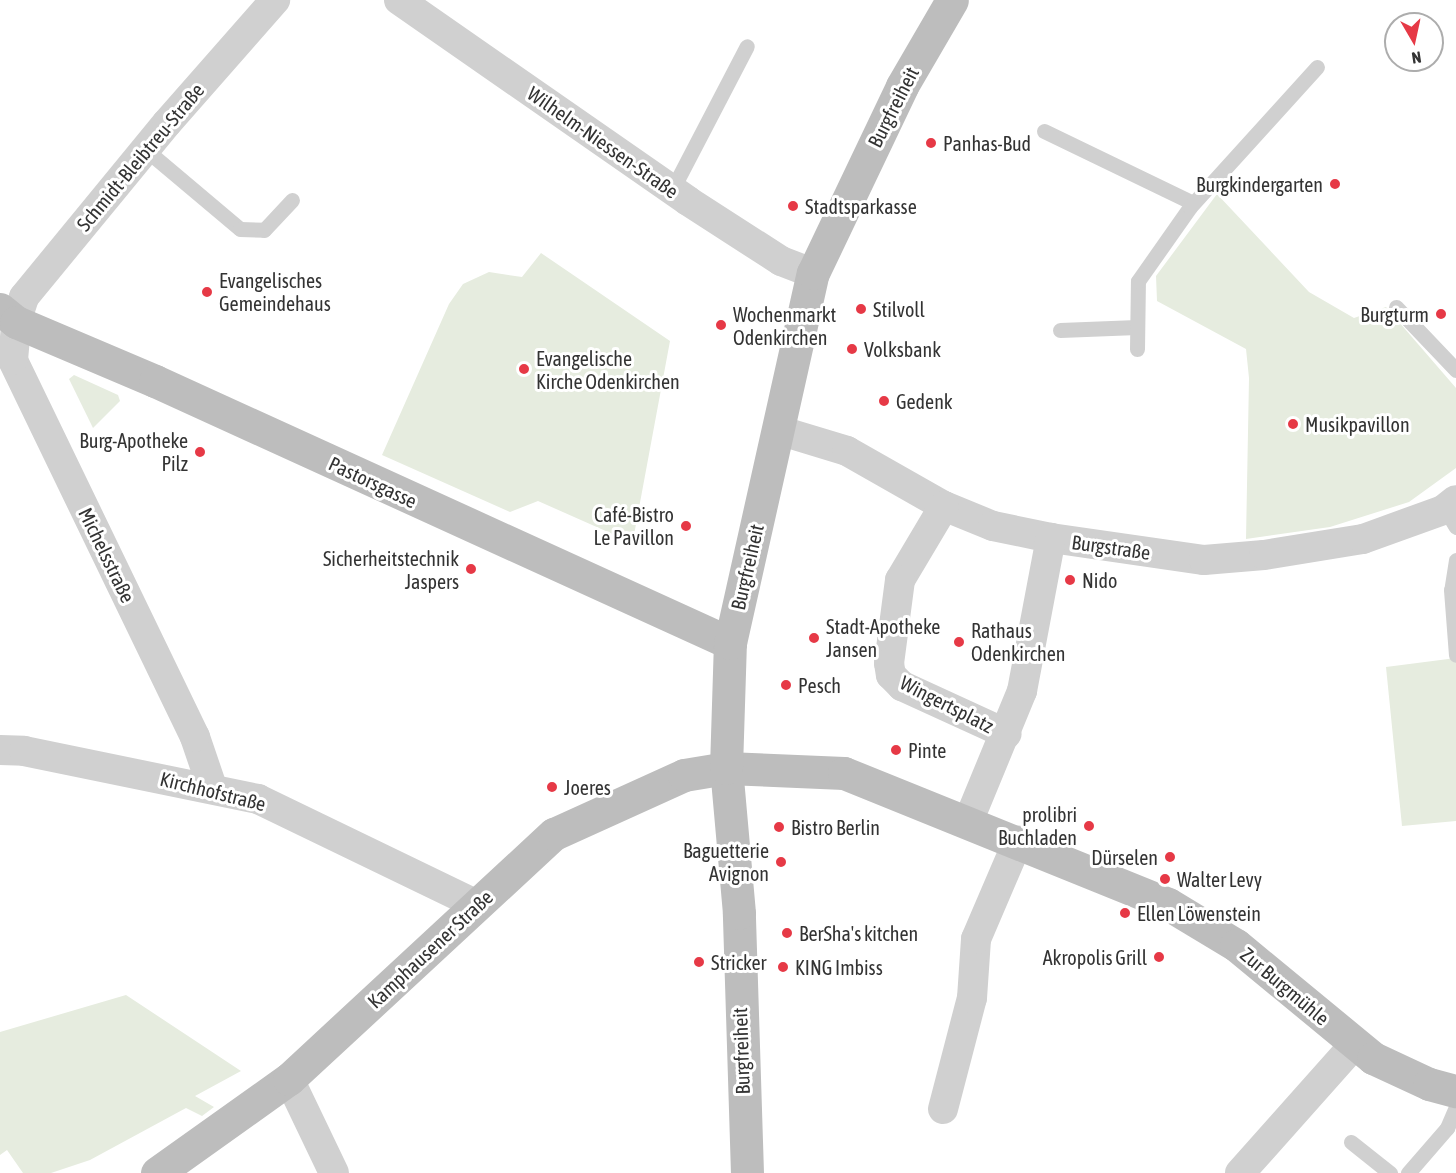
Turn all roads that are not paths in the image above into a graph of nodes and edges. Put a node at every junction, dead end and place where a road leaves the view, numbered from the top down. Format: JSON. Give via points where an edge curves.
{"nodes":[{"id":1,"x":275,"y":0,"type":"edge"},
{"id":2,"x":399,"y":0,"type":"edge"},
{"id":3,"x":952,"y":0,"type":"edge"},
{"id":4,"x":747,"y":46,"type":"dead end"},
{"id":5,"x":1317,"y":67,"type":"dead end"},
{"id":6,"x":1044,"y":130,"type":"dead end"},
{"id":7,"x":145,"y":150,"type":"junction"},
{"id":8,"x":672,"y":190,"type":"junction"},
{"id":9,"x":292,"y":200,"type":"dead end"},
{"id":10,"x":1193,"y":203,"type":"junction"},
{"id":11,"x":813,"y":273,"type":"junction"},
{"id":12,"x":1396,"y":307,"type":"dead end"},
{"id":13,"x":8,"y":315,"type":"edge"},
{"id":14,"x":1137,"y":327,"type":"junction"},
{"id":15,"x":1060,"y":330,"type":"dead end"},
{"id":16,"x":1137,"y":349,"type":"dead end"},
{"id":17,"x":1456,"y":370,"type":"edge"},
{"id":18,"x":778,"y":430,"type":"junction"},
{"id":19,"x":945,"y":506,"type":"junction"},
{"id":20,"x":1452,"y":512,"type":"edge"},
{"id":21,"x":1051,"y":538,"type":"junction"},
{"id":22,"x":1456,"y":561,"type":"edge"},
{"id":23,"x":730,"y":643,"type":"junction"},
{"id":24,"x":1456,"y":655,"type":"edge"},
{"id":25,"x":1007,"y":734,"type":"junction"},
{"id":26,"x":0,"y":750,"type":"edge"},
{"id":27,"x":726,"y":768,"type":"junction"},
{"id":28,"x":212,"y":787,"type":"junction"},
{"id":29,"x":968,"y":822,"type":"junction"},
{"id":30,"x":1018,"y":841,"type":"junction"},
{"id":31,"x":477,"y":905,"type":"junction"},
{"id":32,"x":1354,"y":1045,"type":"junction"},
{"id":33,"x":289,"y":1079,"type":"junction"},
{"id":34,"x":1456,"y":1091,"type":"edge"},
{"id":35,"x":1456,"y":1107,"type":"edge"},
{"id":36,"x":943,"y":1109,"type":"dead end"},
{"id":37,"x":1352,"y":1142,"type":"dead end"},
{"id":38,"x":156,"y":1173,"type":"edge"},
{"id":39,"x":333,"y":1173,"type":"edge"},
{"id":40,"x":747,"y":1173,"type":"edge"},
{"id":41,"x":1240,"y":1173,"type":"edge"},
{"id":42,"x":1389,"y":1173,"type":"edge"},
{"id":43,"x":1408,"y":1173,"type":"edge"}],
"edges":[{"from":1,"to":7,"type":"street","name":"Schmidt-Bleibtreu-Straße"},
{"from":2,"to":8,"type":"street","name":"Wilhelm-Niessen-Straße"},
{"from":3,"to":11,"type":"street","name":"Burgfreiheit","via":[[902,86]]},
{"from":4,"to":8,"type":"lane"},
{"from":5,"to":10,"type":"lane"},
{"from":6,"to":10,"type":"lane"},
{"from":7,"to":9,"type":"lane","via":[[240,229],[264,230]]},
{"from":7,"to":13,"type":"street","name":"Schmidt-Bleibtreu-Straße"},
{"from":8,"to":11,"type":"street","name":"Wilhelm-Niessen-Straße","via":[[781,261]]},
{"from":10,"to":14,"type":"lane","via":[[1138,281]]},
{"from":11,"to":18,"type":"street","name":"Burgfreiheit"},
{"from":12,"to":17,"type":"lane"},
{"from":13,"to":23,"type":"street","name":"Pastorsgasse"},
{"from":13,"to":28,"type":"street","name":"Michelsstraße","via":[[13,360],[195,737]]},
{"from":14,"to":15,"type":"lane"},
{"from":14,"to":16,"type":"lane"},
{"from":18,"to":19,"type":"street","name":"Burgstraße","via":[[847,451]]},
{"from":18,"to":23,"type":"street","name":"Burgfreiheit"},
{"from":19,"to":21,"type":"street","name":"Burgstraße","via":[[993,525]]},
{"from":19,"to":25,"type":"street","name":"Wingertsplatz","via":[[900,580],[906,606],[891,675],[902,686]]},
{"from":20,"to":21,"type":"street","name":"Burgstraße","via":[[1363,539],[1238,559],[1204,560]]},
{"from":21,"to":25,"type":"street","via":[[1022,691]]},
{"from":22,"to":24,"type":"lane","via":[[1451,590]]},
{"from":23,"to":27,"type":"street","name":"Burgfreiheit"},
{"from":25,"to":29,"type":"street"},
{"from":26,"to":28,"type":"street","name":"Kirchhofstraße","via":[[24,751]]},
{"from":27,"to":29,"type":"street","name":"Zur Burgmühle","via":[[844,773]]},
{"from":27,"to":31,"type":"street","name":"Kamphausener Straße","via":[[684,775],[568,826],[554,834]]},
{"from":27,"to":40,"type":"street","name":"Burgfreiheit","via":[[738,913]]},
{"from":28,"to":31,"type":"street","name":"Kirchhofstraße","via":[[258,799]]},
{"from":29,"to":30,"type":"street","name":"Zur Burgmühle"},
{"from":30,"to":32,"type":"street","name":"Zur Burgmühle","via":[[1168,904],[1203,923],[1236,945]]},
{"from":30,"to":36,"type":"street","via":[[976,939],[972,998]]},
{"from":31,"to":33,"type":"street","name":"Kamphausener Straße"},
{"from":32,"to":34,"type":"street","name":"Zur Burgmühle","via":[[1413,1077]]},
{"from":32,"to":41,"type":"street"},
{"from":33,"to":38,"type":"street","name":"Kamphausener Straße"},
{"from":33,"to":39,"type":"street"},
{"from":35,"to":43,"type":"lane","via":[[1447,1128]]},
{"from":37,"to":42,"type":"lane"}]}
